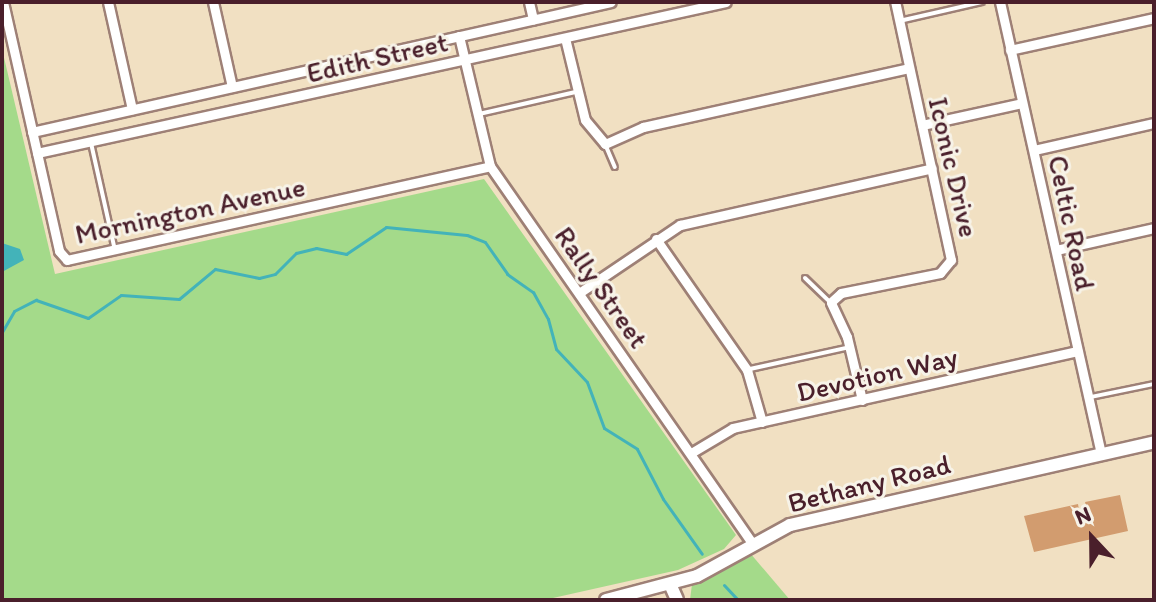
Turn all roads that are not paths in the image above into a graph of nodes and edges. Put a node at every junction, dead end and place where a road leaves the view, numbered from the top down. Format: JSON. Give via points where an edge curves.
{"nodes":[{"id":1,"x":3,"y":2,"type":"edge"},
{"id":2,"x":108,"y":2,"type":"edge"},
{"id":3,"x":213,"y":2,"type":"edge"},
{"id":4,"x":529,"y":2,"type":"edge"},
{"id":5,"x":611,"y":2,"type":"edge"},
{"id":6,"x":726,"y":2,"type":"edge"},
{"id":7,"x":895,"y":2,"type":"edge"},
{"id":8,"x":982,"y":2,"type":"edge"},
{"id":9,"x":1000,"y":2,"type":"edge"},
{"id":10,"x":1154,"y":18,"type":"edge"},
{"id":11,"x":533,"y":20,"type":"junction"},
{"id":12,"x":899,"y":21,"type":"junction"},
{"id":13,"x":6,"y":35,"type":"edge"},
{"id":14,"x":459,"y":36,"type":"junction"},
{"id":15,"x":565,"y":38,"type":"junction"},
{"id":16,"x":1010,"y":50,"type":"junction"},
{"id":17,"x":464,"y":60,"type":"junction"},
{"id":18,"x":909,"y":68,"type":"junction"},
{"id":19,"x":232,"y":87,"type":"junction"},
{"id":20,"x":577,"y":92,"type":"junction"},
{"id":21,"x":1022,"y":103,"type":"junction"},
{"id":22,"x":132,"y":109,"type":"junction"},
{"id":23,"x":477,"y":115,"type":"junction"},
{"id":24,"x":1154,"y":123,"type":"edge"},
{"id":25,"x":922,"y":125,"type":"junction"},
{"id":26,"x":32,"y":132,"type":"junction"},
{"id":27,"x":91,"y":143,"type":"junction"},
{"id":28,"x":605,"y":144,"type":"junction"},
{"id":29,"x":1034,"y":150,"type":"junction"},
{"id":30,"x":37,"y":153,"type":"junction"},
{"id":31,"x":490,"y":166,"type":"junction"},
{"id":32,"x":615,"y":167,"type":"dead end"},
{"id":33,"x":932,"y":168,"type":"junction"},
{"id":34,"x":1154,"y":228,"type":"edge"},
{"id":35,"x":656,"y":239,"type":"junction"},
{"id":36,"x":1056,"y":250,"type":"junction"},
{"id":37,"x":116,"y":251,"type":"junction"},
{"id":38,"x":805,"y":278,"type":"dead end"},
{"id":39,"x":579,"y":293,"type":"junction"},
{"id":40,"x":831,"y":302,"type":"junction"},
{"id":41,"x":850,"y":347,"type":"junction"},
{"id":42,"x":1078,"y":351,"type":"junction"},
{"id":43,"x":747,"y":370,"type":"junction"},
{"id":44,"x":1154,"y":384,"type":"edge"},
{"id":45,"x":1089,"y":398,"type":"junction"},
{"id":46,"x":862,"y":400,"type":"junction"},
{"id":47,"x":762,"y":422,"type":"junction"},
{"id":48,"x":1154,"y":442,"type":"edge"},
{"id":49,"x":691,"y":453,"type":"junction"},
{"id":50,"x":1101,"y":454,"type":"junction"},
{"id":51,"x":752,"y":543,"type":"junction"},
{"id":52,"x":670,"y":584,"type":"junction"},
{"id":53,"x":606,"y":600,"type":"edge"},
{"id":54,"x":677,"y":600,"type":"edge"}],
"edges":[{"from":1,"to":13,"type":"street","name":"Mornington Avenue"},
{"from":2,"to":22,"type":"street"},
{"from":3,"to":19,"type":"street"},
{"from":4,"to":11,"type":"street"},
{"from":5,"to":11,"type":"street","name":"Edith Street"},
{"from":6,"to":15,"type":"street","name":"Edith Street"},
{"from":7,"to":12,"type":"street","name":"Iconic Drive"},
{"from":8,"to":12,"type":"lane"},
{"from":9,"to":16,"type":"street","name":"Celtic Road"},
{"from":10,"to":16,"type":"street"},
{"from":11,"to":14,"type":"street","name":"Edith Street"},
{"from":12,"to":18,"type":"street","name":"Iconic Drive"},
{"from":13,"to":26,"type":"street","name":"Mornington Avenue"},
{"from":14,"to":17,"type":"street","name":"Rally Street"},
{"from":14,"to":19,"type":"street","name":"Edith Street"},
{"from":15,"to":17,"type":"street","name":"Edith Street"},
{"from":15,"to":20,"type":"street"},
{"from":16,"to":21,"type":"street","name":"Celtic Road"},
{"from":17,"to":23,"type":"street","name":"Rally Street"},
{"from":17,"to":27,"type":"street","name":"Edith Street"},
{"from":18,"to":25,"type":"street","name":"Iconic Drive"},
{"from":18,"to":28,"type":"street","via":[[643,127]]},
{"from":19,"to":22,"type":"street","name":"Edith Street"},
{"from":20,"to":23,"type":"lane"},
{"from":20,"to":28,"type":"street","via":[[585,120]]},
{"from":21,"to":25,"type":"street"},
{"from":21,"to":29,"type":"street","name":"Celtic Road"},
{"from":22,"to":26,"type":"street","name":"Edith Street"},
{"from":23,"to":31,"type":"street","name":"Rally Street"},
{"from":24,"to":29,"type":"street"},
{"from":25,"to":33,"type":"street","name":"Iconic Drive"},
{"from":26,"to":30,"type":"street","name":"Mornington Avenue"},
{"from":27,"to":30,"type":"street","name":"Edith Street"},
{"from":27,"to":37,"type":"lane"},
{"from":28,"to":32,"type":"lane"},
{"from":29,"to":36,"type":"street","name":"Celtic Road"},
{"from":30,"to":37,"type":"street","name":"Mornington Avenue","via":[[61,255],[73,260]]},
{"from":31,"to":37,"type":"street","name":"Mornington Avenue"},
{"from":31,"to":39,"type":"street","name":"Rally Street"},
{"from":33,"to":35,"type":"street","via":[[689,222]]},
{"from":33,"to":40,"type":"street","name":"Iconic Drive","via":[[949,266],[940,273],[841,293]]},
{"from":34,"to":36,"type":"street"},
{"from":35,"to":39,"type":"street"},
{"from":35,"to":43,"type":"street"},
{"from":36,"to":42,"type":"street","name":"Celtic Road"},
{"from":38,"to":40,"type":"lane"},
{"from":39,"to":49,"type":"street","name":"Rally Street"},
{"from":40,"to":41,"type":"street"},
{"from":41,"to":43,"type":"lane"},
{"from":41,"to":46,"type":"street"},
{"from":42,"to":45,"type":"street","name":"Celtic Road"},
{"from":42,"to":46,"type":"street","name":"Devotion Way"},
{"from":43,"to":47,"type":"street"},
{"from":44,"to":45,"type":"lane"},
{"from":45,"to":50,"type":"street","name":"Celtic Road"},
{"from":46,"to":47,"type":"street","name":"Devotion Way"},
{"from":47,"to":49,"type":"street","name":"Devotion Way","via":[[722,432]]},
{"from":48,"to":50,"type":"street","name":"Bethany Road"},
{"from":49,"to":51,"type":"street","name":"Rally Street"},
{"from":50,"to":51,"type":"street","name":"Bethany Road","via":[[807,521]]},
{"from":51,"to":52,"type":"street","name":"Bethany Road","via":[[697,576]]},
{"from":52,"to":53,"type":"street","name":"Bethany Road"},
{"from":52,"to":54,"type":"street"}]}
